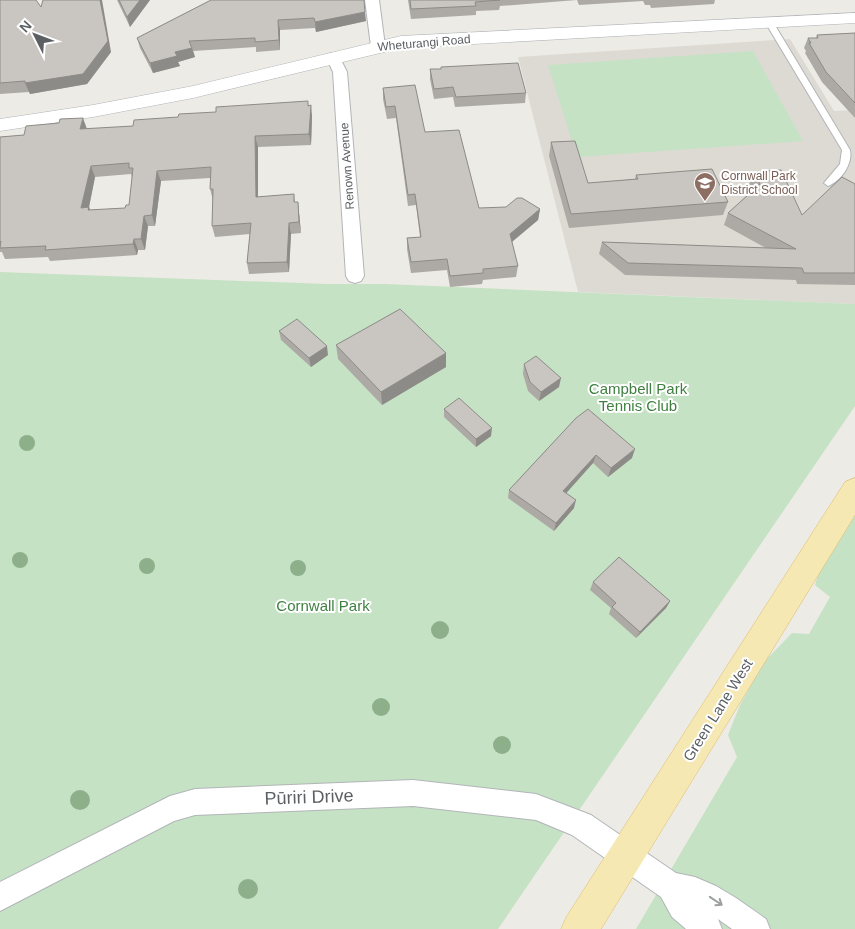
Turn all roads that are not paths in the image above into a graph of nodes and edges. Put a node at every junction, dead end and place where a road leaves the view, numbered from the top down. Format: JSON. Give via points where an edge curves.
{"nodes":[{"id":1,"x":372,"y":0,"type":"edge"},
{"id":2,"x":855,"y":18,"type":"edge"},
{"id":3,"x":769,"y":22,"type":"junction"},
{"id":4,"x":378,"y":46,"type":"junction"},
{"id":5,"x":333,"y":57,"type":"junction"},
{"id":6,"x":0,"y":124,"type":"edge"},
{"id":7,"x":828,"y":184,"type":"dead end"},
{"id":8,"x":355,"y":276,"type":"dead end"},
{"id":9,"x":855,"y":490,"type":"edge"},
{"id":10,"x":626,"y":855,"type":"junction"},
{"id":11,"x":671,"y":887,"type":"junction"},
{"id":12,"x":1,"y":893,"type":"edge"},
{"id":13,"x":580,"y":929,"type":"edge"},
{"id":14,"x":708,"y":929,"type":"edge"},
{"id":15,"x":756,"y":929,"type":"edge"}],
"edges":[{"from":1,"to":4,"type":"street"},
{"from":2,"to":3,"type":"street","name":"Wheturangi Road"},
{"from":3,"to":4,"type":"street","name":"Wheturangi Road","via":[[434,40]]},
{"from":3,"to":7,"type":"lane","via":[[846,150],[846,162]]},
{"from":4,"to":5,"type":"street","name":"Wheturangi Road"},
{"from":5,"to":6,"type":"street","name":"Wheturangi Road","via":[[193,92]]},
{"from":5,"to":8,"type":"street","name":"Renown Avenue","via":[[340,72]]},
{"from":9,"to":10,"type":"main road","name":"Green Lane West"},
{"from":10,"to":11,"type":"street","name":"Pūriri Drive"},
{"from":10,"to":12,"type":"street","name":"Pūriri Drive","via":[[581,825],[536,806],[413,793],[205,801],[170,809]]},
{"from":10,"to":13,"type":"main road","name":"Green Lane West"},
{"from":11,"to":14,"type":"street","via":[[682,907]]},
{"from":11,"to":15,"type":"street","one_way":true,"via":[[686,888],[708,896]]}]}
